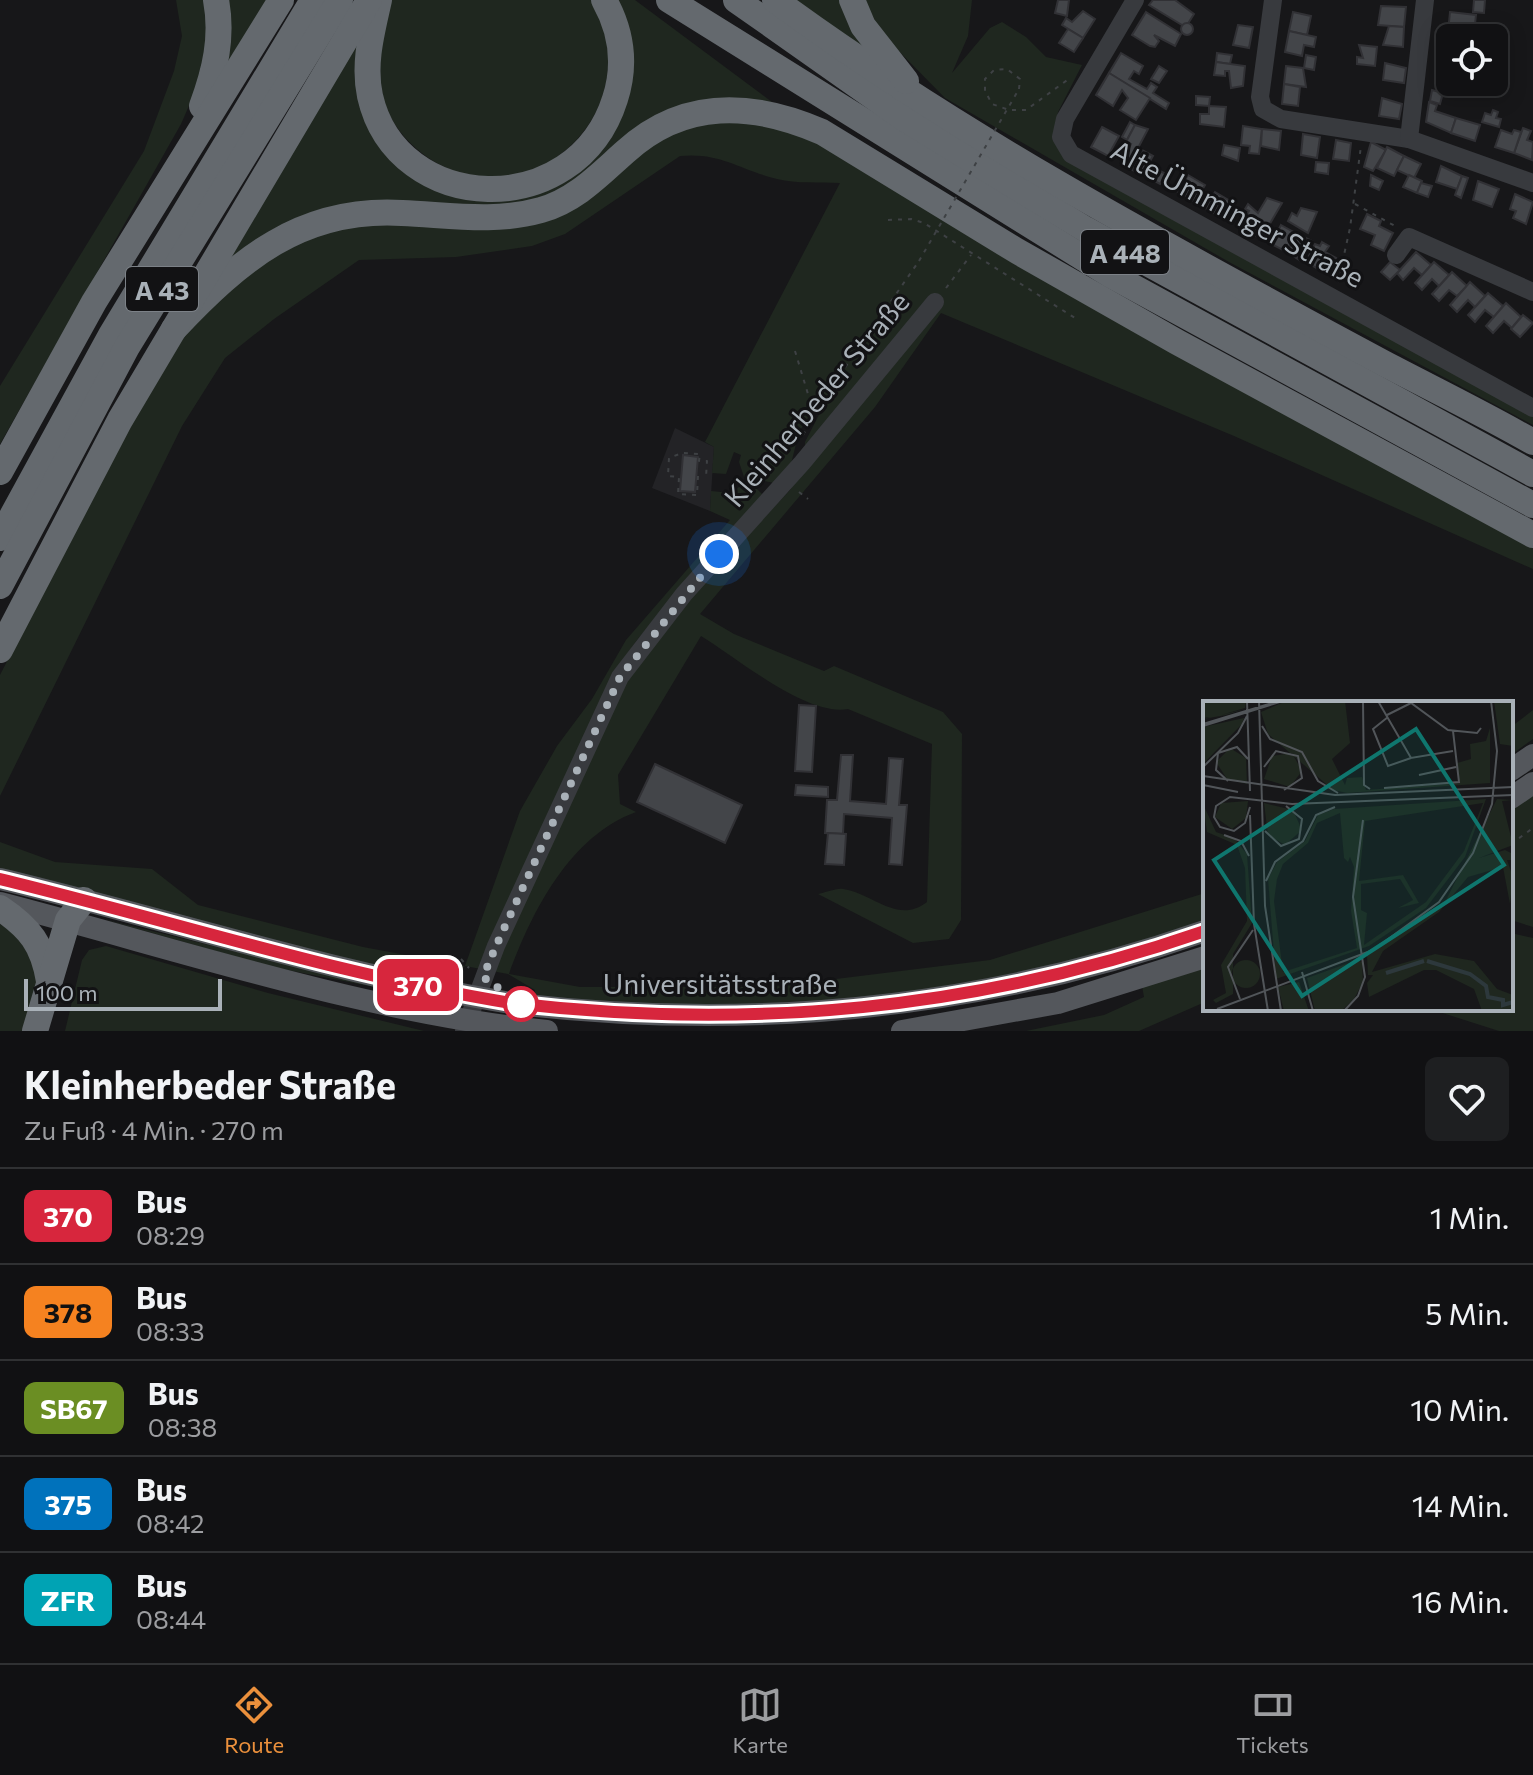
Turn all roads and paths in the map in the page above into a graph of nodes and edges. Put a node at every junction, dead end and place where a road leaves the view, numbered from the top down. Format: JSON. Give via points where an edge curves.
{"nodes":[{"id":1,"x":216,"y":0,"type":"edge"},
{"id":2,"x":281,"y":0,"type":"edge"},
{"id":3,"x":313,"y":0,"type":"edge"},
{"id":4,"x":340,"y":0,"type":"edge"},
{"id":5,"x":369,"y":0,"type":"edge"},
{"id":6,"x":379,"y":0,"type":"edge"},
{"id":7,"x":604,"y":0,"type":"edge"},
{"id":8,"x":669,"y":0,"type":"edge"},
{"id":9,"x":691,"y":0,"type":"edge"},
{"id":10,"x":736,"y":0,"type":"edge"},
{"id":11,"x":775,"y":0,"type":"edge"},
{"id":12,"x":852,"y":0,"type":"edge"},
{"id":13,"x":1135,"y":0,"type":"edge"},
{"id":14,"x":1273,"y":0,"type":"edge"},
{"id":15,"x":1425,"y":0,"type":"edge"},
{"id":16,"x":1094,"y":69,"type":"junction"},
{"id":17,"x":806,"y":83,"type":"junction"},
{"id":18,"x":925,"y":100,"type":"junction"},
{"id":19,"x":1363,"y":129,"type":"junction"},
{"id":20,"x":1409,"y":139,"type":"junction"},
{"id":21,"x":185,"y":150,"type":"junction"},
{"id":22,"x":1533,"y":183,"type":"edge"},
{"id":23,"x":1354,"y":204,"type":"junction"},
{"id":24,"x":888,"y":220,"type":"dead end"},
{"id":25,"x":1409,"y":237,"type":"junction"},
{"id":26,"x":972,"y":254,"type":"junction"},
{"id":27,"x":1396,"y":255,"type":"dead end"},
{"id":28,"x":1337,"y":286,"type":"dead end"},
{"id":29,"x":1533,"y":292,"type":"edge"},
{"id":30,"x":935,"y":302,"type":"joint"},
{"id":31,"x":1075,"y":318,"type":"dead end"},
{"id":32,"x":174,"y":329,"type":"junction"},
{"id":33,"x":795,"y":351,"type":"dead end"},
{"id":34,"x":1533,"y":408,"type":"edge"},
{"id":35,"x":811,"y":420,"type":"junction"},
{"id":36,"x":1533,"y":442,"type":"edge"},
{"id":37,"x":802,"y":463,"type":"junction"},
{"id":38,"x":0,"y":472,"type":"edge"},
{"id":39,"x":1533,"y":474,"type":"edge"},
{"id":40,"x":698,"y":476,"type":"dead end"},
{"id":41,"x":706,"y":477,"type":"dead end"},
{"id":42,"x":1533,"y":505,"type":"edge"},
{"id":43,"x":1533,"y":535,"type":"edge"},
{"id":44,"x":0,"y":538,"type":"edge"},
{"id":45,"x":0,"y":586,"type":"edge"},
{"id":46,"x":0,"y":650,"type":"edge"},
{"id":47,"x":1533,"y":755,"type":"edge"},
{"id":48,"x":1513,"y":769,"type":"edge"},
{"id":49,"x":1533,"y":783,"type":"edge"},
{"id":50,"x":1513,"y":797,"type":"edge"},
{"id":51,"x":1533,"y":828,"type":"edge"},
{"id":52,"x":1513,"y":843,"type":"edge"},
{"id":53,"x":0,"y":879,"type":"edge"},
{"id":54,"x":0,"y":905,"type":"edge"},
{"id":55,"x":79,"y":915,"type":"junction"},
{"id":56,"x":1203,"y":932,"type":"edge"},
{"id":57,"x":1203,"y":958,"type":"edge"},
{"id":58,"x":49,"y":981,"type":"junction"},
{"id":59,"x":476,"y":996,"type":"junction"},
{"id":60,"x":466,"y":1025,"type":"edge"},
{"id":61,"x":35,"y":1031,"type":"edge"},
{"id":62,"x":53,"y":1031,"type":"edge"},
{"id":63,"x":547,"y":1031,"type":"edge"},
{"id":64,"x":902,"y":1031,"type":"edge"}],
"edges":[{"from":1,"to":21,"type":"highway","via":[[217,57]]},
{"from":2,"to":21,"type":"highway"},
{"from":3,"to":44,"type":"highway","number":"A 43","via":[[111,335]]},
{"from":4,"to":45,"type":"highway","number":"A 43","via":[[127,347]]},
{"from":5,"to":32,"type":"highway"},
{"from":6,"to":7,"type":"highway","via":[[367,71],[383,129],[426,172],[473,188],[501,190],[555,176],[574,164],[601,130],[620,84],[622,62],[616,23]]},
{"from":8,"to":17,"type":"highway"},
{"from":9,"to":17,"type":"highway","number":"A 448"},
{"from":10,"to":39,"type":"highway","number":"A 448","via":[[905,119],[1089,232]]},
{"from":11,"to":18,"type":"highway","via":[[874,71]]},
{"from":12,"to":18,"type":"highway","via":[[889,64]]},
{"from":13,"to":16,"type":"street","name":"Alte Ümminger Straße"},
{"from":14,"to":19,"type":"street","via":[[1260,97],[1263,109],[1281,119]]},
{"from":15,"to":20,"type":"street"},
{"from":16,"to":34,"type":"street","name":"Alte Ümminger Straße","via":[[1062,127],[1064,146],[1071,154]]},
{"from":16,"to":35,"type":"path","bridge":true,"via":[[1075,74],[1018,112],[992,104],[985,79],[994,70],[1007,69],[1020,79],[1019,89],[919,261]]},
{"from":17,"to":42,"type":"highway","number":"A 448","via":[[1109,274]]},
{"from":18,"to":36,"type":"highway","via":[[1186,255]]},
{"from":19,"to":20,"type":"street"},
{"from":19,"to":23,"type":"path"},
{"from":20,"to":22,"type":"street"},
{"from":21,"to":38,"type":"highway"},
{"from":23,"to":25,"type":"path"},
{"from":23,"to":28,"type":"path"},
{"from":24,"to":26,"type":"path","via":[[924,223]]},
{"from":25,"to":27,"type":"street"},
{"from":25,"to":29,"type":"street"},
{"from":26,"to":30,"type":"path"},
{"from":26,"to":31,"type":"path"},
{"from":30,"to":37,"type":"street","name":"Kleinherbeder Straße"},
{"from":32,"to":43,"type":"highway","via":[[244,261],[305,227],[372,213],[481,218],[531,212],[588,186],[658,127],[705,110],[753,110],[796,121],[849,146],[1134,318]]},
{"from":32,"to":46,"type":"highway","via":[[112,434]]},
{"from":33,"to":35,"type":"path"},
{"from":35,"to":37,"type":"path","via":[[800,443]]},
{"from":37,"to":59,"type":"street","name":"Kleinherbeder Straße","via":[[684,594],[620,677]]},
{"from":40,"to":41,"type":"path","via":[[697,495],[678,494],[679,477],[668,476],[669,458],[700,454],[699,461],[707,461]]},
{"from":47,"to":48,"type":"main road"},
{"from":49,"to":50,"type":"main road"},
{"from":51,"to":52,"type":"path"},
{"from":53,"to":55,"type":"main road","name":"Universitätsstraße"},
{"from":54,"to":55,"type":"main road","name":"Universitätsstraße"},
{"from":54,"to":58,"type":"highway","via":[[36,938]]},
{"from":55,"to":58,"type":"highway"},
{"from":55,"to":59,"type":"main road","name":"Universitätsstraße"},
{"from":55,"to":60,"type":"main road","name":"Universitätsstraße"},
{"from":55,"to":62,"type":"highway"},
{"from":56,"to":59,"type":"main road","name":"Universitätsstraße","via":[[1116,962],[993,993],[874,1012],[683,1019],[574,1011]]},
{"from":57,"to":64,"type":"main road","via":[[1058,1003]]},
{"from":58,"to":61,"type":"highway"},
{"from":59,"to":60,"type":"street","name":"Kleinherbeder Straße"},
{"from":60,"to":63,"type":"main road","name":"Universitätsstraße"}]}
